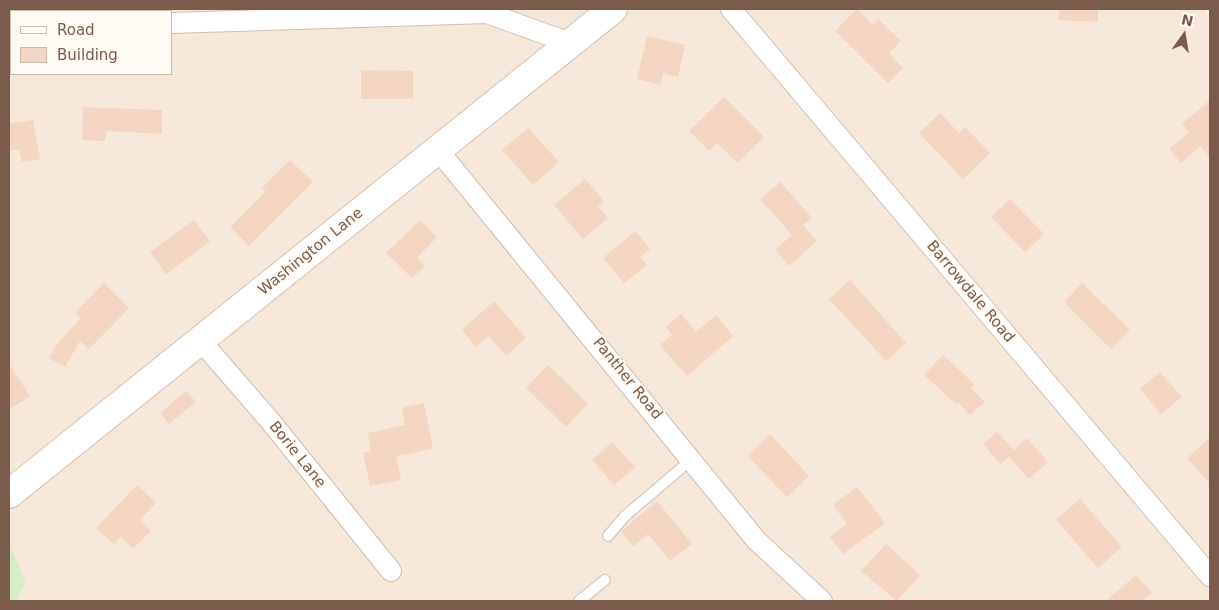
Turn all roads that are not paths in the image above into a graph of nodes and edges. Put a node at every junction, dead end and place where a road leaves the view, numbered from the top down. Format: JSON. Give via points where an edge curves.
{"nodes":[{"id":1,"x":613,"y":9,"type":"edge"},
{"id":2,"x":731,"y":9,"type":"edge"},
{"id":3,"x":172,"y":24,"type":"edge"},
{"id":4,"x":570,"y":43,"type":"junction"},
{"id":5,"x":438,"y":150,"type":"junction"},
{"id":6,"x":200,"y":340,"type":"junction"},
{"id":7,"x":692,"y":459,"type":"junction"},
{"id":8,"x":9,"y":494,"type":"edge"},
{"id":9,"x":608,"y":536,"type":"dead end"},
{"id":10,"x":391,"y":572,"type":"dead end"},
{"id":11,"x":1210,"y":576,"type":"edge"},
{"id":12,"x":605,"y":580,"type":"dead end"},
{"id":13,"x":579,"y":601,"type":"edge"},
{"id":14,"x":822,"y":601,"type":"edge"}],
"edges":[{"from":1,"to":4,"type":"main road","name":"Washington Lane"},
{"from":2,"to":11,"type":"street","name":"Barrowdale Road"},
{"from":3,"to":4,"type":"street","via":[[488,13]]},
{"from":4,"to":5,"type":"main road","name":"Washington Lane"},
{"from":5,"to":6,"type":"main road","name":"Washington Lane"},
{"from":5,"to":7,"type":"street","name":"Panther Road"},
{"from":6,"to":8,"type":"main road","name":"Washington Lane"},
{"from":6,"to":10,"type":"street","name":"Borie Lane","via":[[271,422]]},
{"from":7,"to":9,"type":"lane","via":[[625,516]]},
{"from":7,"to":14,"type":"street","name":"Panther Road","via":[[756,540]]},
{"from":12,"to":13,"type":"lane"}]}
